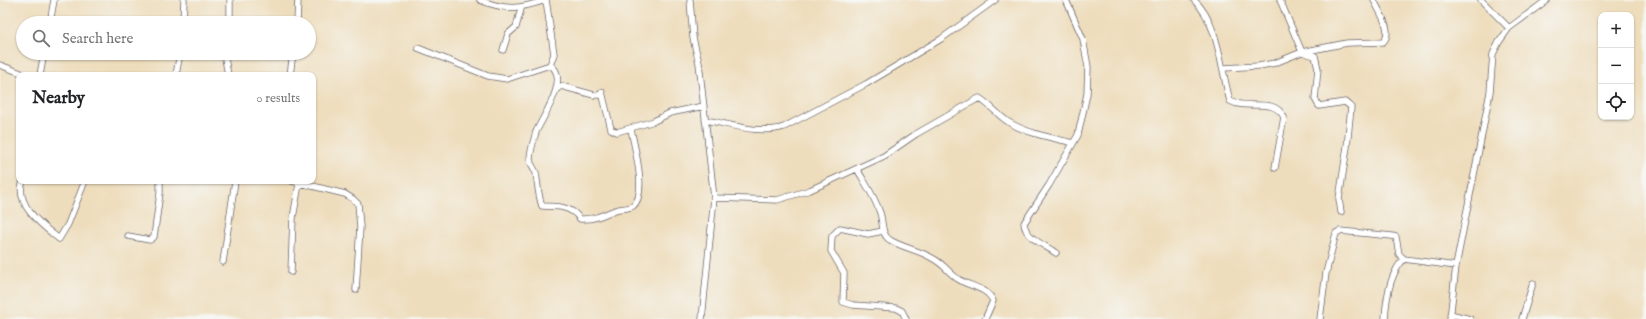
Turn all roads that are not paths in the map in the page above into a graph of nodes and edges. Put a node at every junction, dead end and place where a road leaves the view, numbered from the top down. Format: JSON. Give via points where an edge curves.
{"nodes":[{"id":1,"x":54,"y":0,"type":"edge"},
{"id":2,"x":184,"y":0,"type":"edge"},
{"id":3,"x":230,"y":0,"type":"edge"},
{"id":4,"x":298,"y":0,"type":"edge"},
{"id":5,"x":480,"y":0,"type":"edge"},
{"id":6,"x":546,"y":0,"type":"edge"},
{"id":7,"x":690,"y":0,"type":"edge"},
{"id":8,"x":995,"y":0,"type":"edge"},
{"id":9,"x":1066,"y":0,"type":"edge"},
{"id":10,"x":1194,"y":0,"type":"edge"},
{"id":11,"x":1280,"y":0,"type":"edge"},
{"id":12,"x":1374,"y":0,"type":"edge"},
{"id":13,"x":1481,"y":0,"type":"edge"},
{"id":14,"x":1547,"y":0,"type":"edge"},
{"id":15,"x":521,"y":9,"type":"junction"},
{"id":16,"x":51,"y":16,"type":"edge"},
{"id":17,"x":183,"y":16,"type":"edge"},
{"id":18,"x":230,"y":16,"type":"edge"},
{"id":19,"x":297,"y":16,"type":"edge"},
{"id":20,"x":1509,"y":28,"type":"junction"},
{"id":21,"x":418,"y":48,"type":"dead end"},
{"id":22,"x":503,"y":50,"type":"dead end"},
{"id":23,"x":1302,"y":52,"type":"junction"},
{"id":24,"x":43,"y":60,"type":"edge"},
{"id":25,"x":179,"y":60,"type":"edge"},
{"id":26,"x":224,"y":60,"type":"edge"},
{"id":27,"x":292,"y":60,"type":"edge"},
{"id":28,"x":0,"y":65,"type":"edge"},
{"id":29,"x":550,"y":65,"type":"junction"},
{"id":30,"x":1224,"y":68,"type":"junction"},
{"id":31,"x":19,"y":72,"type":"edge"},
{"id":32,"x":41,"y":72,"type":"edge"},
{"id":33,"x":177,"y":72,"type":"edge"},
{"id":34,"x":227,"y":72,"type":"edge"},
{"id":35,"x":290,"y":72,"type":"edge"},
{"id":36,"x":557,"y":88,"type":"junction"},
{"id":37,"x":704,"y":106,"type":"junction"},
{"id":38,"x":705,"y":120,"type":"junction"},
{"id":39,"x":631,"y":129,"type":"junction"},
{"id":40,"x":1073,"y":143,"type":"junction"},
{"id":41,"x":1275,"y":168,"type":"dead end"},
{"id":42,"x":857,"y":169,"type":"junction"},
{"id":43,"x":22,"y":184,"type":"edge"},
{"id":44,"x":84,"y":184,"type":"edge"},
{"id":45,"x":160,"y":184,"type":"edge"},
{"id":46,"x":235,"y":184,"type":"edge"},
{"id":47,"x":299,"y":184,"type":"joint"},
{"id":48,"x":714,"y":198,"type":"junction"},
{"id":49,"x":1341,"y":212,"type":"dead end"},
{"id":50,"x":883,"y":231,"type":"junction"},
{"id":51,"x":128,"y":236,"type":"dead end"},
{"id":52,"x":1056,"y":253,"type":"dead end"},
{"id":53,"x":1404,"y":259,"type":"junction"},
{"id":54,"x":223,"y":262,"type":"dead end"},
{"id":55,"x":1456,"y":266,"type":"junction"},
{"id":56,"x":291,"y":272,"type":"dead end"},
{"id":57,"x":1533,"y":283,"type":"dead end"},
{"id":58,"x":356,"y":290,"type":"dead end"},
{"id":59,"x":1450,"y":316,"type":"edge"},
{"id":60,"x":702,"y":319,"type":"edge"},
{"id":61,"x":906,"y":319,"type":"edge"},
{"id":62,"x":985,"y":319,"type":"edge"},
{"id":63,"x":1320,"y":319,"type":"edge"},
{"id":64,"x":1385,"y":319,"type":"edge"},
{"id":65,"x":1470,"y":319,"type":"edge"},
{"id":66,"x":1522,"y":319,"type":"edge"}],
"edges":[{"from":1,"to":16,"type":"street"},
{"from":2,"to":17,"type":"street"},
{"from":3,"to":18,"type":"street"},
{"from":4,"to":19,"type":"street"},
{"from":5,"to":15,"type":"street","via":[[492,5]]},
{"from":6,"to":15,"type":"street"},
{"from":6,"to":29,"type":"street","via":[[554,54]]},
{"from":7,"to":37,"type":"street","via":[[693,38]]},
{"from":8,"to":38,"type":"street","via":[[941,39],[866,84],[784,127],[764,130]]},
{"from":9,"to":40,"type":"street","via":[[1083,39],[1089,77],[1078,135]]},
{"from":10,"to":30,"type":"street","via":[[1201,6],[1210,23]]},
{"from":11,"to":23,"type":"street"},
{"from":12,"to":23,"type":"street","via":[[1388,32],[1383,42],[1347,43]]},
{"from":13,"to":20,"type":"street"},
{"from":14,"to":20,"type":"street"},
{"from":15,"to":22,"type":"street","via":[[516,27],[508,34]]},
{"from":20,"to":55,"type":"street","via":[[1498,42],[1493,54],[1490,92]]},
{"from":21,"to":29,"type":"street","via":[[488,76],[507,79]]},
{"from":23,"to":30,"type":"street","via":[[1275,63]]},
{"from":23,"to":49,"type":"street","via":[[1315,56],[1318,69],[1315,99],[1319,106],[1345,102],[1351,107],[1339,199]]},
{"from":24,"to":32,"type":"street"},
{"from":25,"to":33,"type":"street"},
{"from":26,"to":34,"type":"street"},
{"from":27,"to":35,"type":"street"},
{"from":28,"to":31,"type":"street"},
{"from":29,"to":36,"type":"street","via":[[557,77]]},
{"from":30,"to":41,"type":"street","via":[[1230,101],[1237,104],[1274,106],[1281,111],[1284,117]]},
{"from":36,"to":39,"type":"street","via":[[561,86],[594,95],[602,92],[611,129],[617,132]]},
{"from":36,"to":39,"type":"street","via":[[536,132],[530,159],[536,172],[537,190],[542,206],[568,208],[580,219],[589,220],[620,208],[631,207],[637,202],[640,191]]},
{"from":37,"to":38,"type":"street"},
{"from":37,"to":39,"type":"street","via":[[670,113]]},
{"from":38,"to":48,"type":"street"},
{"from":40,"to":42,"type":"street","via":[[1024,130],[1009,123],[979,98],[916,134],[884,156]]},
{"from":40,"to":52,"type":"street","via":[[1024,223],[1028,235]]},
{"from":42,"to":48,"type":"street","via":[[810,190],[776,200]]},
{"from":42,"to":50,"type":"street","via":[[880,213]]},
{"from":43,"to":44,"type":"street","via":[[22,198],[36,220],[59,239],[68,224]]},
{"from":45,"to":51,"type":"street","via":[[154,237],[150,240]]},
{"from":46,"to":54,"type":"street"},
{"from":47,"to":56,"type":"street","via":[[293,218]]},
{"from":47,"to":58,"type":"street","via":[[345,194],[358,204],[360,227]]},
{"from":48,"to":60,"type":"street"},
{"from":50,"to":61,"type":"street","via":[[868,234],[840,228],[832,236],[831,251],[844,273],[843,302],[852,306],[896,308],[902,311]]},
{"from":50,"to":62,"type":"street","via":[[888,240],[932,257],[957,278],[986,291],[993,301]]},
{"from":53,"to":55,"type":"street"},
{"from":53,"to":63,"type":"street","via":[[1399,254],[1396,237],[1340,231],[1336,233],[1326,273]]},
{"from":53,"to":64,"type":"street","via":[[1397,265],[1386,302]]},
{"from":55,"to":59,"type":"street"},
{"from":57,"to":66,"type":"street"},
{"from":59,"to":65,"type":"street"}]}
